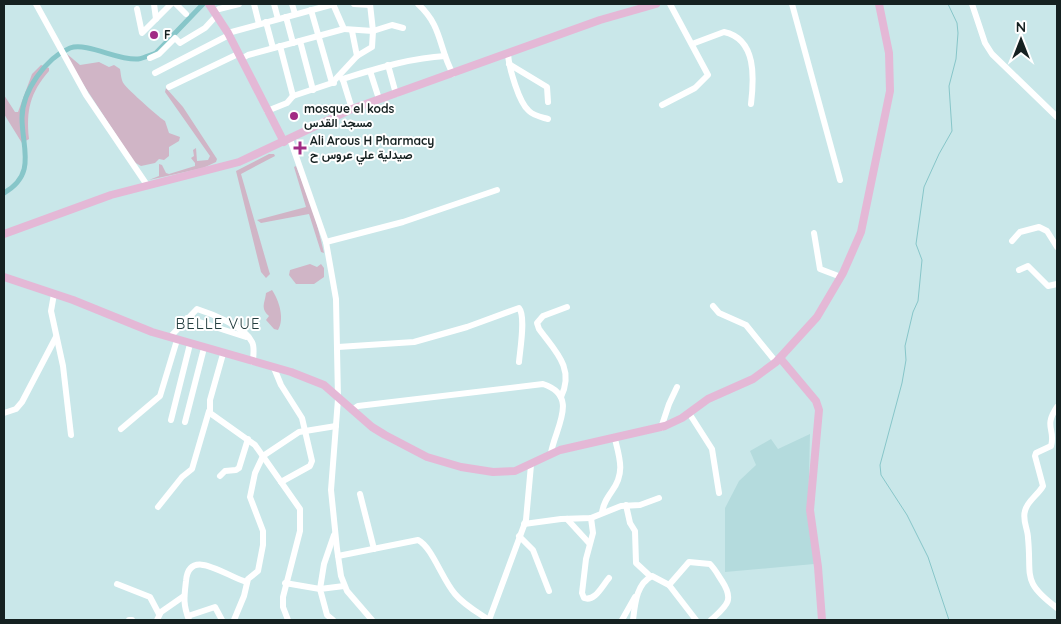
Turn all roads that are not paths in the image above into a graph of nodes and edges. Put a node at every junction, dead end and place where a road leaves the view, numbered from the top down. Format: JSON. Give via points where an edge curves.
{"nodes":[{"id":1,"x":36,"y":4,"type":"edge"},
{"id":2,"x":154,"y":4,"type":"edge"},
{"id":3,"x":171,"y":4,"type":"edge"},
{"id":4,"x":176,"y":4,"type":"edge"},
{"id":5,"x":210,"y":4,"type":"edge"},
{"id":6,"x":239,"y":4,"type":"edge"},
{"id":7,"x":254,"y":4,"type":"edge"},
{"id":8,"x":274,"y":4,"type":"edge"},
{"id":9,"x":292,"y":4,"type":"edge"},
{"id":10,"x":333,"y":4,"type":"edge"},
{"id":11,"x":354,"y":4,"type":"edge"},
{"id":12,"x":370,"y":4,"type":"edge"},
{"id":13,"x":418,"y":4,"type":"edge"},
{"id":14,"x":656,"y":4,"type":"edge"},
{"id":15,"x":670,"y":4,"type":"edge"},
{"id":16,"x":792,"y":4,"type":"edge"},
{"id":17,"x":879,"y":4,"type":"edge"},
{"id":18,"x":972,"y":4,"type":"edge"},
{"id":19,"x":311,"y":8,"type":"edge"},
{"id":20,"x":137,"y":9,"type":"dead end"},
{"id":21,"x":218,"y":12,"type":"junction"},
{"id":22,"x":186,"y":14,"type":"dead end"},
{"id":23,"x":295,"y":14,"type":"junction"},
{"id":24,"x":286,"y":17,"type":"junction"},
{"id":25,"x":156,"y":18,"type":"junction"},
{"id":26,"x":278,"y":19,"type":"junction"},
{"id":27,"x":262,"y":23,"type":"junction"},
{"id":28,"x":403,"y":28,"type":"dead end"},
{"id":29,"x":344,"y":29,"type":"junction"},
{"id":30,"x":352,"y":31,"type":"junction"},
{"id":31,"x":374,"y":31,"type":"junction"},
{"id":32,"x":229,"y":34,"type":"junction"},
{"id":33,"x":318,"y":36,"type":"junction"},
{"id":34,"x":296,"y":42,"type":"junction"},
{"id":35,"x":692,"y":44,"type":"junction"},
{"id":36,"x":276,"y":47,"type":"junction"},
{"id":37,"x":508,"y":54,"type":"junction"},
{"id":38,"x":240,"y":56,"type":"junction"},
{"id":39,"x":445,"y":56,"type":"junction"},
{"id":40,"x":150,"y":58,"type":"dead end"},
{"id":41,"x":355,"y":59,"type":"junction"},
{"id":42,"x":509,"y":64,"type":"junction"},
{"id":43,"x":388,"y":65,"type":"junction"},
{"id":44,"x":370,"y":70,"type":"junction"},
{"id":45,"x":155,"y":73,"type":"dead end"},
{"id":46,"x":356,"y":74,"type":"junction"},
{"id":47,"x":453,"y":74,"type":"junction"},
{"id":48,"x":342,"y":78,"type":"junction"},
{"id":49,"x":332,"y":83,"type":"junction"},
{"id":50,"x":170,"y":88,"type":"dead end"},
{"id":51,"x":313,"y":90,"type":"junction"},
{"id":52,"x":302,"y":94,"type":"junction"},
{"id":53,"x":396,"y":94,"type":"junction"},
{"id":54,"x":294,"y":96,"type":"junction"},
{"id":55,"x":379,"y":99,"type":"junction"},
{"id":56,"x":548,"y":102,"type":"dead end"},
{"id":57,"x":287,"y":103,"type":"junction"},
{"id":58,"x":751,"y":104,"type":"dead end"},
{"id":59,"x":662,"y":105,"type":"dead end"},
{"id":60,"x":352,"y":109,"type":"junction"},
{"id":61,"x":267,"y":111,"type":"junction"},
{"id":62,"x":1057,"y":117,"type":"edge"},
{"id":63,"x":548,"y":118,"type":"dead end"},
{"id":64,"x":287,"y":141,"type":"junction"},
{"id":65,"x":840,"y":180,"type":"dead end"},
{"id":66,"x":147,"y":185,"type":"junction"},
{"id":67,"x":497,"y":190,"type":"dead end"},
{"id":68,"x":814,"y":233,"type":"dead end"},
{"id":69,"x":4,"y":234,"type":"edge"},
{"id":70,"x":1012,"y":241,"type":"dead end"},
{"id":71,"x":326,"y":242,"type":"junction"},
{"id":72,"x":1057,"y":247,"type":"edge"},
{"id":73,"x":1019,"y":270,"type":"dead end"},
{"id":74,"x":4,"y":277,"type":"edge"},
{"id":75,"x":841,"y":277,"type":"junction"},
{"id":76,"x":1057,"y":284,"type":"edge"},
{"id":77,"x":54,"y":294,"type":"junction"},
{"id":78,"x":713,"y":306,"type":"dead end"},
{"id":79,"x":567,"y":307,"type":"dead end"},
{"id":80,"x":188,"y":318,"type":"junction"},
{"id":81,"x":56,"y":337,"type":"junction"},
{"id":82,"x":173,"y":339,"type":"junction"},
{"id":83,"x":250,"y":339,"type":"junction"},
{"id":84,"x":190,"y":344,"type":"junction"},
{"id":85,"x":338,"y":347,"type":"junction"},
{"id":86,"x":204,"y":348,"type":"junction"},
{"id":87,"x":223,"y":354,"type":"junction"},
{"id":88,"x":778,"y":360,"type":"junction"},
{"id":89,"x":253,"y":362,"type":"junction"},
{"id":90,"x":519,"y":362,"type":"dead end"},
{"id":91,"x":274,"y":368,"type":"junction"},
{"id":92,"x":677,"y":387,"type":"dead end"},
{"id":93,"x":561,"y":397,"type":"junction"},
{"id":94,"x":338,"y":399,"type":"junction"},
{"id":95,"x":1057,"y":407,"type":"edge"},
{"id":96,"x":352,"y":410,"type":"junction"},
{"id":97,"x":209,"y":411,"type":"junction"},
{"id":98,"x":4,"y":413,"type":"edge"},
{"id":99,"x":688,"y":413,"type":"junction"},
{"id":100,"x":171,"y":420,"type":"dead end"},
{"id":101,"x":185,"y":422,"type":"dead end"},
{"id":102,"x":336,"y":426,"type":"junction"},
{"id":103,"x":661,"y":428,"type":"junction"},
{"id":104,"x":121,"y":429,"type":"dead end"},
{"id":105,"x":305,"y":429,"type":"junction"},
{"id":106,"x":71,"y":435,"type":"dead end"},
{"id":107,"x":615,"y":439,"type":"junction"},
{"id":108,"x":248,"y":440,"type":"junction"},
{"id":109,"x":551,"y":454,"type":"junction"},
{"id":110,"x":262,"y":456,"type":"junction"},
{"id":111,"x":531,"y":464,"type":"junction"},
{"id":112,"x":220,"y":476,"type":"dead end"},
{"id":113,"x":281,"y":482,"type":"junction"},
{"id":114,"x":719,"y":493,"type":"dead end"},
{"id":115,"x":360,"y":494,"type":"dead end"},
{"id":116,"x":659,"y":498,"type":"dead end"},
{"id":117,"x":626,"y":505,"type":"junction"},
{"id":118,"x":158,"y":507,"type":"dead end"},
{"id":119,"x":602,"y":512,"type":"junction"},
{"id":120,"x":591,"y":518,"type":"junction"},
{"id":121,"x":567,"y":519,"type":"junction"},
{"id":122,"x":524,"y":524,"type":"junction"},
{"id":123,"x":334,"y":534,"type":"junction"},
{"id":124,"x":519,"y":536,"type":"junction"},
{"id":125,"x":589,"y":543,"type":"junction"},
{"id":126,"x":374,"y":549,"type":"junction"},
{"id":127,"x":338,"y":556,"type":"junction"},
{"id":128,"x":650,"y":576,"type":"junction"},
{"id":129,"x":609,"y":578,"type":"dead end"},
{"id":130,"x":247,"y":582,"type":"junction"},
{"id":131,"x":285,"y":583,"type":"junction"},
{"id":132,"x":117,"y":584,"type":"dead end"},
{"id":133,"x":669,"y":585,"type":"junction"},
{"id":134,"x":344,"y":586,"type":"junction"},
{"id":135,"x":320,"y":590,"type":"junction"},
{"id":136,"x":549,"y":591,"type":"dead end"},
{"id":137,"x":184,"y":596,"type":"junction"},
{"id":138,"x":636,"y":596,"type":"junction"},
{"id":139,"x":1057,"y":608,"type":"edge"},
{"id":140,"x":158,"y":617,"type":"edge"},
{"id":141,"x":188,"y":618,"type":"edge"},
{"id":142,"x":222,"y":620,"type":"edge"},
{"id":143,"x":234,"y":620,"type":"edge"},
{"id":144,"x":288,"y":620,"type":"edge"},
{"id":145,"x":334,"y":620,"type":"edge"},
{"id":146,"x":372,"y":620,"type":"edge"},
{"id":147,"x":489,"y":620,"type":"edge"},
{"id":148,"x":622,"y":620,"type":"edge"},
{"id":149,"x":633,"y":620,"type":"edge"},
{"id":150,"x":696,"y":620,"type":"edge"},
{"id":151,"x":710,"y":620,"type":"edge"},
{"id":152,"x":822,"y":620,"type":"edge"}],
"edges":[{"from":1,"to":66,"type":"street","via":[[86,94]]},
{"from":2,"to":25,"type":"street"},
{"from":3,"to":25,"type":"street"},
{"from":4,"to":22,"type":"street"},
{"from":5,"to":21,"type":"main road"},
{"from":6,"to":21,"type":"street"},
{"from":7,"to":27,"type":"street"},
{"from":8,"to":26,"type":"street"},
{"from":9,"to":23,"type":"street"},
{"from":10,"to":19,"type":"street"},
{"from":10,"to":29,"type":"street"},
{"from":11,"to":12,"type":"street"},
{"from":12,"to":31,"type":"street"},
{"from":13,"to":39,"type":"street","via":[[430,15]]},
{"from":14,"to":37,"type":"main road","via":[[600,20]]},
{"from":15,"to":35,"type":"street"},
{"from":16,"to":65,"type":"street"},
{"from":17,"to":75,"type":"main road","via":[[889,54],[890,91],[861,232]]},
{"from":18,"to":62,"type":"street","via":[[992,54]]},
{"from":19,"to":23,"type":"street"},
{"from":19,"to":33,"type":"street"},
{"from":20,"to":25,"type":"street","via":[[142,33]]},
{"from":21,"to":32,"type":"main road"},
{"from":21,"to":40,"type":"street","via":[[205,28],[180,42],[175,38]]},
{"from":23,"to":24,"type":"street"},
{"from":24,"to":26,"type":"street"},
{"from":24,"to":34,"type":"street"},
{"from":26,"to":27,"type":"street"},
{"from":27,"to":32,"type":"street"},
{"from":27,"to":36,"type":"street"},
{"from":28,"to":31,"type":"street","via":[[389,25]]},
{"from":29,"to":30,"type":"street"},
{"from":29,"to":33,"type":"street"},
{"from":30,"to":31,"type":"street"},
{"from":30,"to":41,"type":"street"},
{"from":31,"to":41,"type":"street","via":[[372,47]]},
{"from":32,"to":38,"type":"main road"},
{"from":32,"to":45,"type":"street"},
{"from":33,"to":34,"type":"street"},
{"from":33,"to":49,"type":"street"},
{"from":34,"to":36,"type":"street"},
{"from":34,"to":51,"type":"street"},
{"from":35,"to":58,"type":"street","via":[[724,32],[741,43],[752,64]]},
{"from":35,"to":59,"type":"street","via":[[708,76],[689,92]]},
{"from":36,"to":38,"type":"street"},
{"from":36,"to":54,"type":"street"},
{"from":37,"to":42,"type":"street"},
{"from":37,"to":47,"type":"main road"},
{"from":38,"to":50,"type":"street"},
{"from":38,"to":61,"type":"main road"},
{"from":39,"to":43,"type":"street"},
{"from":39,"to":47,"type":"street"},
{"from":41,"to":46,"type":"street"},
{"from":41,"to":48,"type":"street"},
{"from":42,"to":56,"type":"street","via":[[547,87]]},
{"from":42,"to":63,"type":"street","via":[[524,105],[531,113]]},
{"from":43,"to":44,"type":"street"},
{"from":43,"to":53,"type":"street"},
{"from":44,"to":46,"type":"street"},
{"from":44,"to":55,"type":"street"},
{"from":46,"to":48,"type":"street"},
{"from":47,"to":53,"type":"main road"},
{"from":48,"to":49,"type":"street"},
{"from":48,"to":60,"type":"street"},
{"from":49,"to":51,"type":"street"},
{"from":51,"to":52,"type":"street"},
{"from":52,"to":54,"type":"street"},
{"from":52,"to":57,"type":"street"},
{"from":53,"to":55,"type":"main road"},
{"from":54,"to":57,"type":"street"},
{"from":55,"to":60,"type":"main road"},
{"from":57,"to":61,"type":"street"},
{"from":60,"to":64,"type":"main road"},
{"from":61,"to":64,"type":"main road"},
{"from":64,"to":66,"type":"main road","via":[[239,162]]},
{"from":64,"to":71,"type":"street"},
{"from":66,"to":69,"type":"main road"},
{"from":67,"to":71,"type":"street","via":[[403,222]]},
{"from":68,"to":75,"type":"street","via":[[820,269]]},
{"from":70,"to":72,"type":"street","via":[[1020,232],[1038,227],[1047,232]]},
{"from":71,"to":85,"type":"street","via":[[336,299]]},
{"from":73,"to":76,"type":"street","via":[[1028,266],[1048,286]]},
{"from":74,"to":77,"type":"main road"},
{"from":75,"to":88,"type":"main road","via":[[817,317]]},
{"from":77,"to":81,"type":"street","via":[[51,311]]},
{"from":77,"to":82,"type":"main road"},
{"from":78,"to":88,"type":"street","via":[[718,313],[746,325]]},
{"from":79,"to":93,"type":"street","via":[[552,311],[537,323],[564,366],[566,383]]},
{"from":80,"to":82,"type":"street"},
{"from":80,"to":83,"type":"street"},
{"from":80,"to":83,"type":"street","via":[[198,309],[224,318]]},
{"from":81,"to":98,"type":"street","via":[[22,402],[16,409]]},
{"from":81,"to":106,"type":"street","via":[[63,366]]},
{"from":82,"to":84,"type":"main road"},
{"from":82,"to":104,"type":"street","via":[[160,396]]},
{"from":83,"to":89,"type":"street"},
{"from":84,"to":86,"type":"main road"},
{"from":84,"to":100,"type":"street"},
{"from":85,"to":90,"type":"street","via":[[414,342],[519,308],[522,324]]},
{"from":85,"to":94,"type":"street"},
{"from":86,"to":87,"type":"main road"},
{"from":86,"to":101,"type":"street"},
{"from":87,"to":89,"type":"main road"},
{"from":87,"to":97,"type":"street"},
{"from":88,"to":99,"type":"main road","via":[[753,379],[708,399]]},
{"from":88,"to":152,"type":"main road","via":[[816,400],[819,410],[810,510]]},
{"from":89,"to":91,"type":"main road"},
{"from":91,"to":94,"type":"main road","via":[[324,385]]},
{"from":91,"to":105,"type":"street"},
{"from":92,"to":103,"type":"street"},
{"from":93,"to":96,"type":"street","via":[[539,384],[358,406]]},
{"from":93,"to":109,"type":"street","via":[[564,416]]},
{"from":94,"to":96,"type":"main road"},
{"from":94,"to":102,"type":"street"},
{"from":95,"to":139,"type":"street","via":[[1049,422],[1051,446],[1035,456],[1043,486],[1027,506],[1024,518],[1032,582],[1041,595]]},
{"from":96,"to":111,"type":"main road","via":[[385,435],[444,462],[493,472],[515,471]]},
{"from":97,"to":108,"type":"street"},
{"from":97,"to":118,"type":"street","via":[[192,468]]},
{"from":99,"to":103,"type":"main road"},
{"from":99,"to":114,"type":"street","via":[[712,448]]},
{"from":102,"to":105,"type":"street"},
{"from":102,"to":123,"type":"street","via":[[331,490]]},
{"from":103,"to":107,"type":"main road"},
{"from":105,"to":110,"type":"street"},
{"from":105,"to":113,"type":"street","via":[[311,464]]},
{"from":107,"to":109,"type":"main road"},
{"from":107,"to":119,"type":"street","via":[[621,472]]},
{"from":108,"to":110,"type":"street"},
{"from":108,"to":112,"type":"street","via":[[238,469],[225,470]]},
{"from":109,"to":111,"type":"main road"},
{"from":110,"to":113,"type":"street"},
{"from":110,"to":130,"type":"street","via":[[254,473],[250,497],[263,531],[264,545],[258,571]]},
{"from":111,"to":122,"type":"street"},
{"from":113,"to":131,"type":"street","via":[[302,516]]},
{"from":115,"to":126,"type":"street"},
{"from":116,"to":117,"type":"street","via":[[640,505]]},
{"from":117,"to":119,"type":"street"},
{"from":117,"to":128,"type":"street","via":[[635,531],[636,563]]},
{"from":119,"to":120,"type":"street"},
{"from":120,"to":121,"type":"street"},
{"from":120,"to":125,"type":"street","via":[[593,533]]},
{"from":121,"to":122,"type":"street"},
{"from":121,"to":125,"type":"street"},
{"from":122,"to":124,"type":"street"},
{"from":123,"to":127,"type":"street"},
{"from":123,"to":135,"type":"street"},
{"from":124,"to":136,"type":"street","via":[[533,550]]},
{"from":124,"to":147,"type":"street"},
{"from":125,"to":129,"type":"street","via":[[584,598],[594,597]]},
{"from":126,"to":127,"type":"street"},
{"from":126,"to":147,"type":"street","via":[[413,540],[424,544],[455,594]]},
{"from":127,"to":134,"type":"street"},
{"from":128,"to":133,"type":"street"},
{"from":128,"to":138,"type":"street"},
{"from":130,"to":137,"type":"street","via":[[220,569],[199,566],[187,570]]},
{"from":130,"to":143,"type":"street"},
{"from":131,"to":135,"type":"street"},
{"from":131,"to":144,"type":"street","via":[[283,607]]},
{"from":132,"to":140,"type":"street","via":[[150,597]]},
{"from":133,"to":150,"type":"street"},
{"from":133,"to":151,"type":"street","via":[[689,562],[710,564],[729,597],[724,607]]},
{"from":134,"to":135,"type":"street"},
{"from":134,"to":146,"type":"street"},
{"from":135,"to":145,"type":"street","via":[[327,615]]},
{"from":137,"to":140,"type":"street"},
{"from":137,"to":141,"type":"street"},
{"from":138,"to":148,"type":"street"},
{"from":138,"to":149,"type":"street"},
{"from":141,"to":142,"type":"street","via":[[215,607]]}]}
